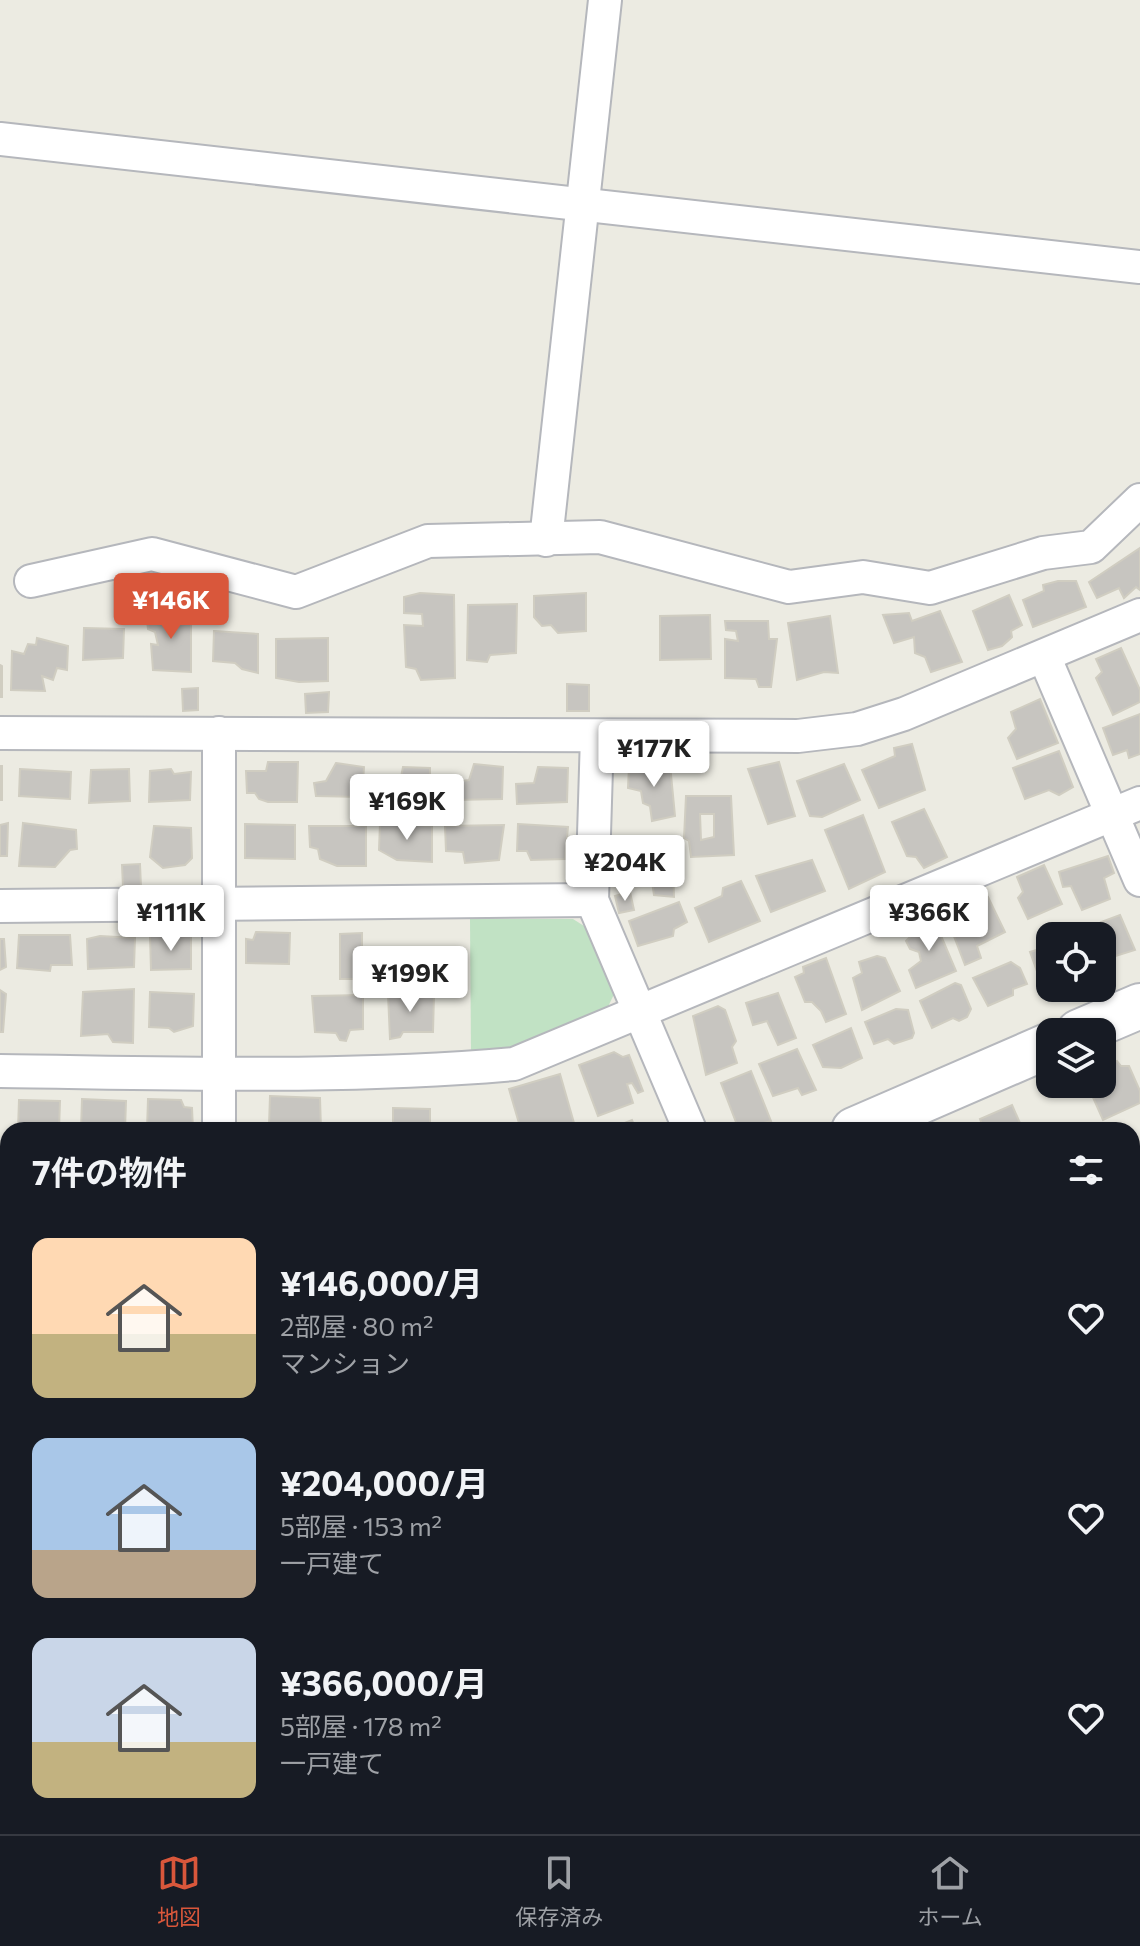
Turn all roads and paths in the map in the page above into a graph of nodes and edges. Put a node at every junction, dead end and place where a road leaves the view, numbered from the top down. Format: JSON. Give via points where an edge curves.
{"nodes":[{"id":1,"x":605,"y":0,"type":"edge"},
{"id":2,"x":0,"y":139,"type":"edge"},
{"id":3,"x":582,"y":205,"type":"junction"},
{"id":4,"x":1140,"y":267,"type":"edge"},
{"id":5,"x":1140,"y":500,"type":"edge"},
{"id":6,"x":546,"y":540,"type":"junction"},
{"id":7,"x":31,"y":581,"type":"dead end"},
{"id":8,"x":1140,"y":615,"type":"edge"},
{"id":9,"x":1044,"y":656,"type":"junction"},
{"id":10,"x":0,"y":733,"type":"edge"},
{"id":11,"x":219,"y":733,"type":"junction"},
{"id":12,"x":597,"y":736,"type":"junction"},
{"id":13,"x":1126,"y":808,"type":"edge"},
{"id":14,"x":1140,"y":880,"type":"edge"},
{"id":15,"x":592,"y":900,"type":"junction"},
{"id":16,"x":0,"y":906,"type":"edge"},
{"id":17,"x":219,"y":906,"type":"junction"},
{"id":18,"x":1140,"y":1006,"type":"edge"},
{"id":19,"x":640,"y":1010,"type":"junction"},
{"id":20,"x":1112,"y":1018,"type":"edge"},
{"id":21,"x":1036,"y":1051,"type":"edge"},
{"id":22,"x":0,"y":1071,"type":"edge"},
{"id":23,"x":220,"y":1073,"type":"junction"},
{"id":24,"x":219,"y":1122,"type":"edge"},
{"id":25,"x":687,"y":1122,"type":"edge"},
{"id":26,"x":872,"y":1122,"type":"edge"}],
"edges":[{"from":1,"to":3,"type":"street"},
{"from":2,"to":3,"type":"street"},
{"from":3,"to":4,"type":"street"},
{"from":3,"to":6,"type":"street"},
{"from":5,"to":6,"type":"street","via":[[1091,547],[1043,553],[930,588],[863,577],[789,587],[600,537]]},
{"from":6,"to":7,"type":"street","via":[[428,541],[296,592],[152,554]]},
{"from":8,"to":9,"type":"street"},
{"from":9,"to":12,"type":"street","via":[[857,729],[798,736]]},
{"from":9,"to":13,"type":"street"},
{"from":10,"to":11,"type":"street"},
{"from":11,"to":12,"type":"street"},
{"from":11,"to":17,"type":"street"},
{"from":12,"to":15,"type":"street"},
{"from":13,"to":14,"type":"street"},
{"from":13,"to":19,"type":"street"},
{"from":15,"to":17,"type":"street"},
{"from":15,"to":19,"type":"street"},
{"from":16,"to":17,"type":"street"},
{"from":17,"to":23,"type":"street"},
{"from":18,"to":20,"type":"street"},
{"from":19,"to":23,"type":"street","via":[[514,1064]]},
{"from":19,"to":25,"type":"street"},
{"from":21,"to":26,"type":"street"},
{"from":22,"to":23,"type":"street"},
{"from":23,"to":24,"type":"street"}]}
